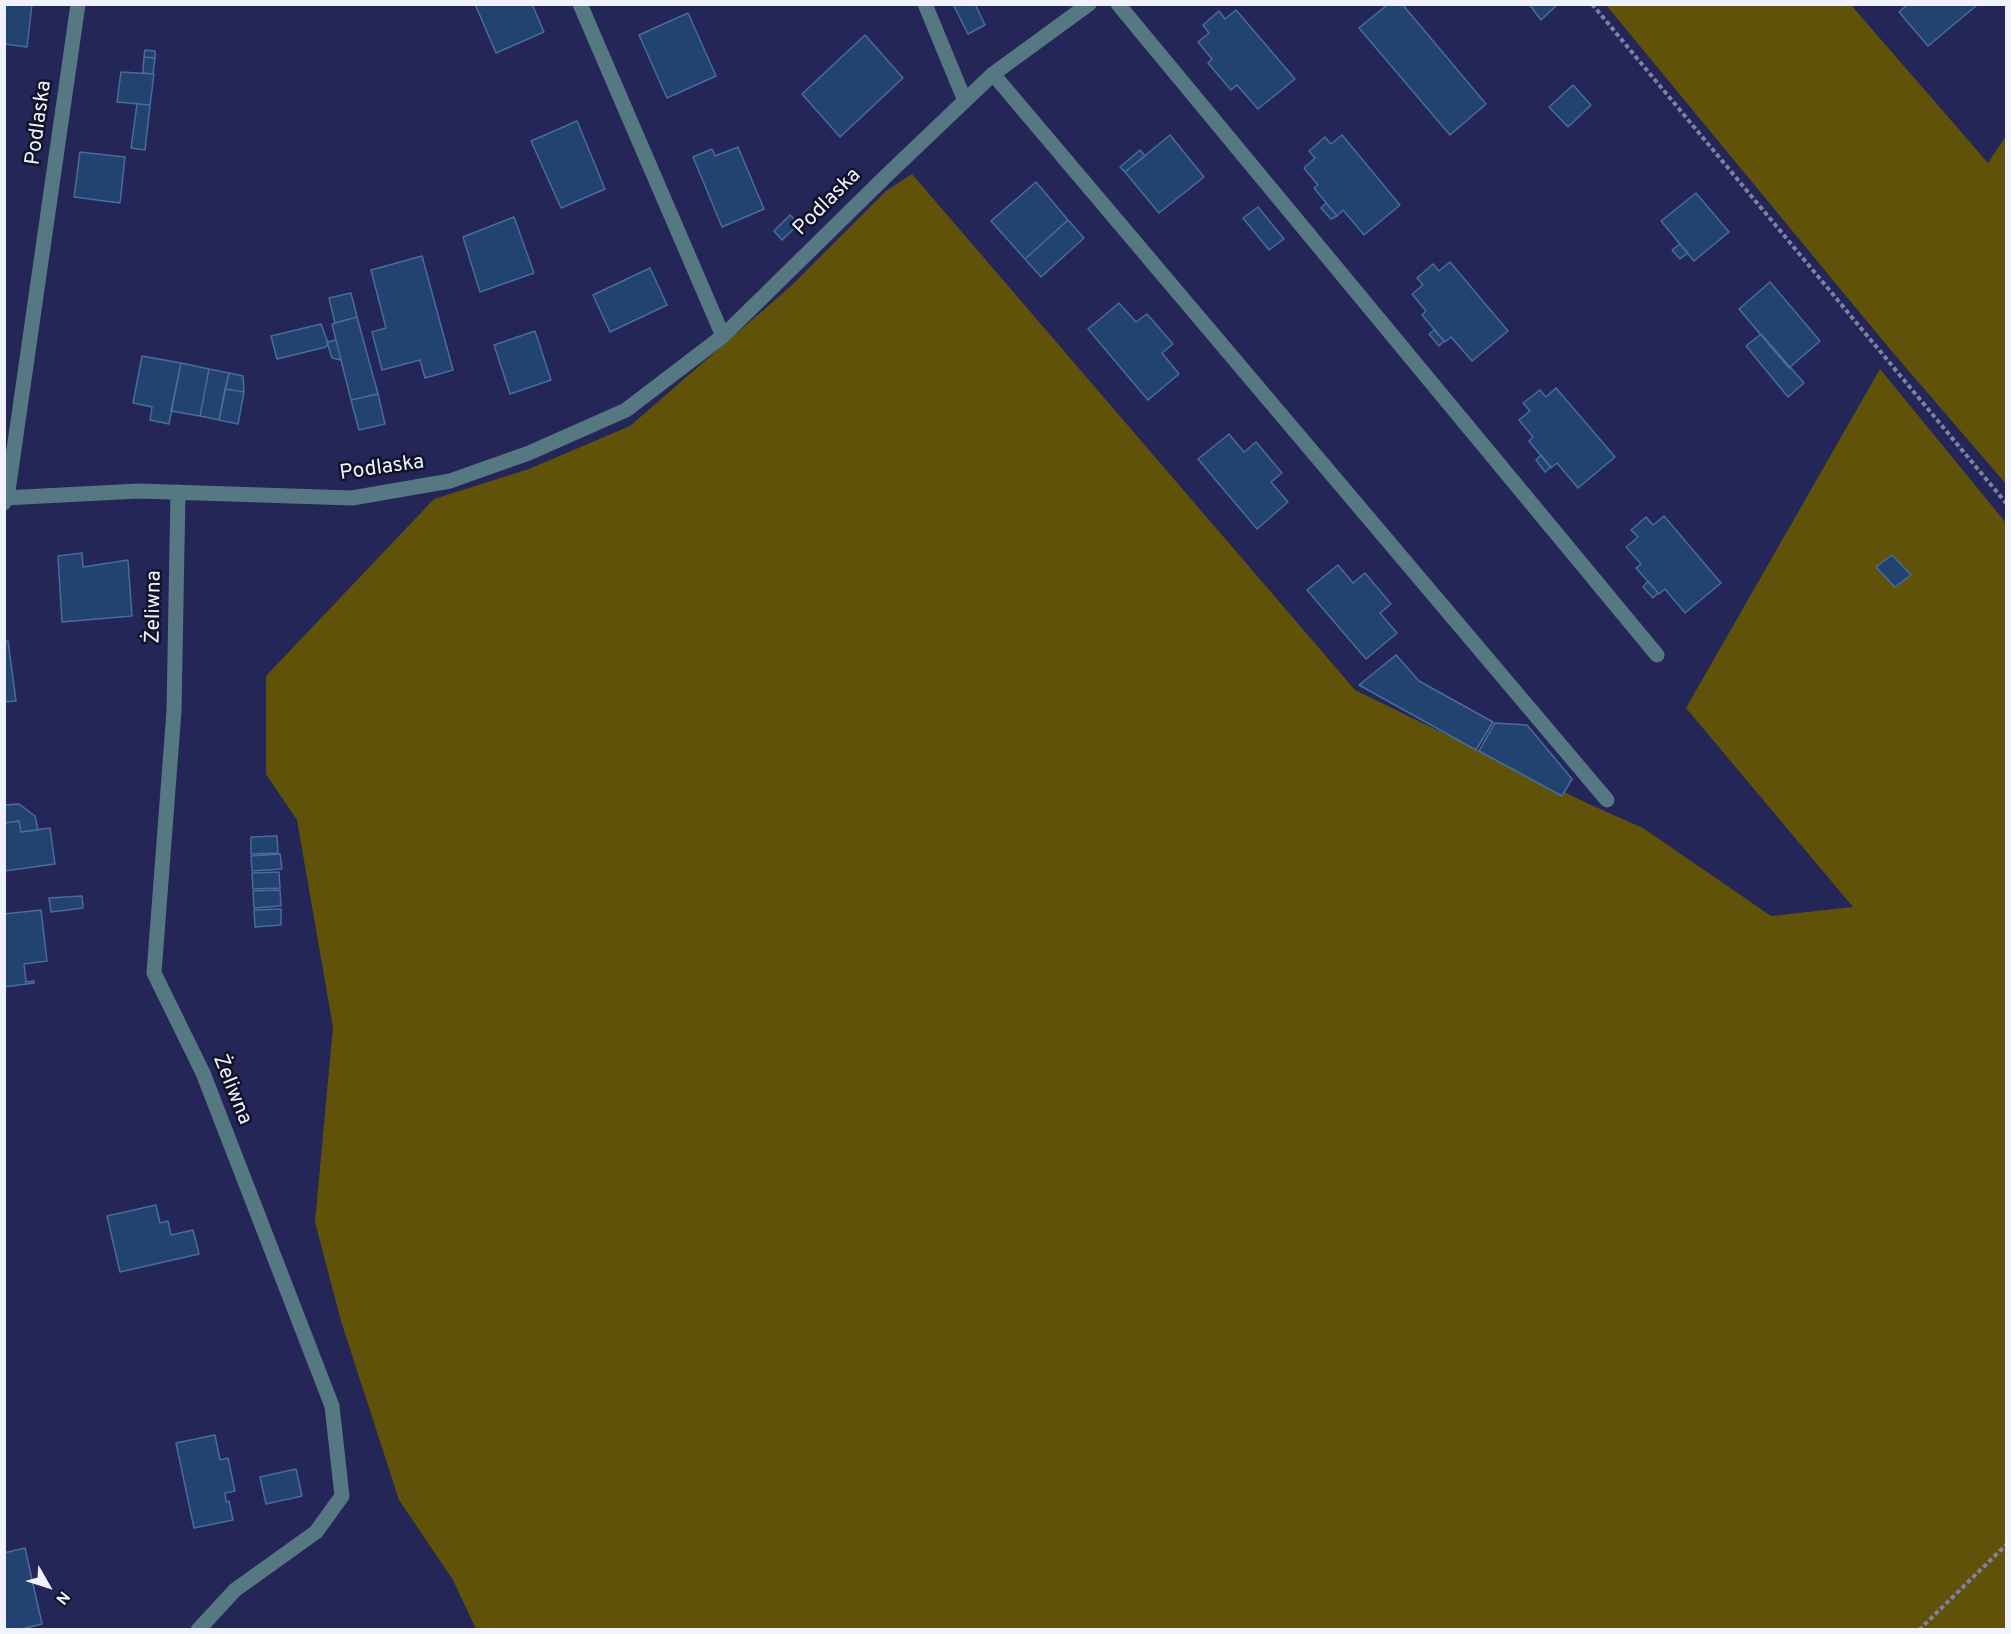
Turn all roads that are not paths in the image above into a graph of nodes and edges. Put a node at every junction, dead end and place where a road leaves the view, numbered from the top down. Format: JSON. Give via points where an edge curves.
{"nodes":[{"id":1,"x":78,"y":4,"type":"edge"},
{"id":2,"x":580,"y":4,"type":"edge"},
{"id":3,"x":925,"y":4,"type":"edge"},
{"id":4,"x":1089,"y":4,"type":"edge"},
{"id":5,"x":1118,"y":4,"type":"edge"},
{"id":6,"x":993,"y":75,"type":"junction"},
{"id":7,"x":965,"y":101,"type":"junction"},
{"id":8,"x":723,"y":336,"type":"junction"},
{"id":9,"x":178,"y":492,"type":"junction"},
{"id":10,"x":5,"y":500,"type":"edge"},
{"id":11,"x":1657,"y":655,"type":"dead end"},
{"id":12,"x":1607,"y":800,"type":"dead end"},
{"id":13,"x":198,"y":1629,"type":"edge"}],
"edges":[{"from":1,"to":10,"type":"street","name":"Podlaska"},
{"from":2,"to":8,"type":"street"},
{"from":3,"to":7,"type":"street"},
{"from":4,"to":6,"type":"street","name":"Podlaska"},
{"from":5,"to":11,"type":"street"},
{"from":6,"to":7,"type":"street","name":"Podlaska"},
{"from":6,"to":12,"type":"street"},
{"from":7,"to":8,"type":"street","name":"Podlaska"},
{"from":8,"to":9,"type":"street","name":"Podlaska","via":[[626,410],[530,453],[450,481],[352,498]]},
{"from":9,"to":10,"type":"street","name":"Podlaska"},
{"from":9,"to":13,"type":"street","name":"Żeliwna","via":[[174,711],[154,973],[203,1074],[332,1406],[342,1496],[315,1532],[235,1590]]}]}
